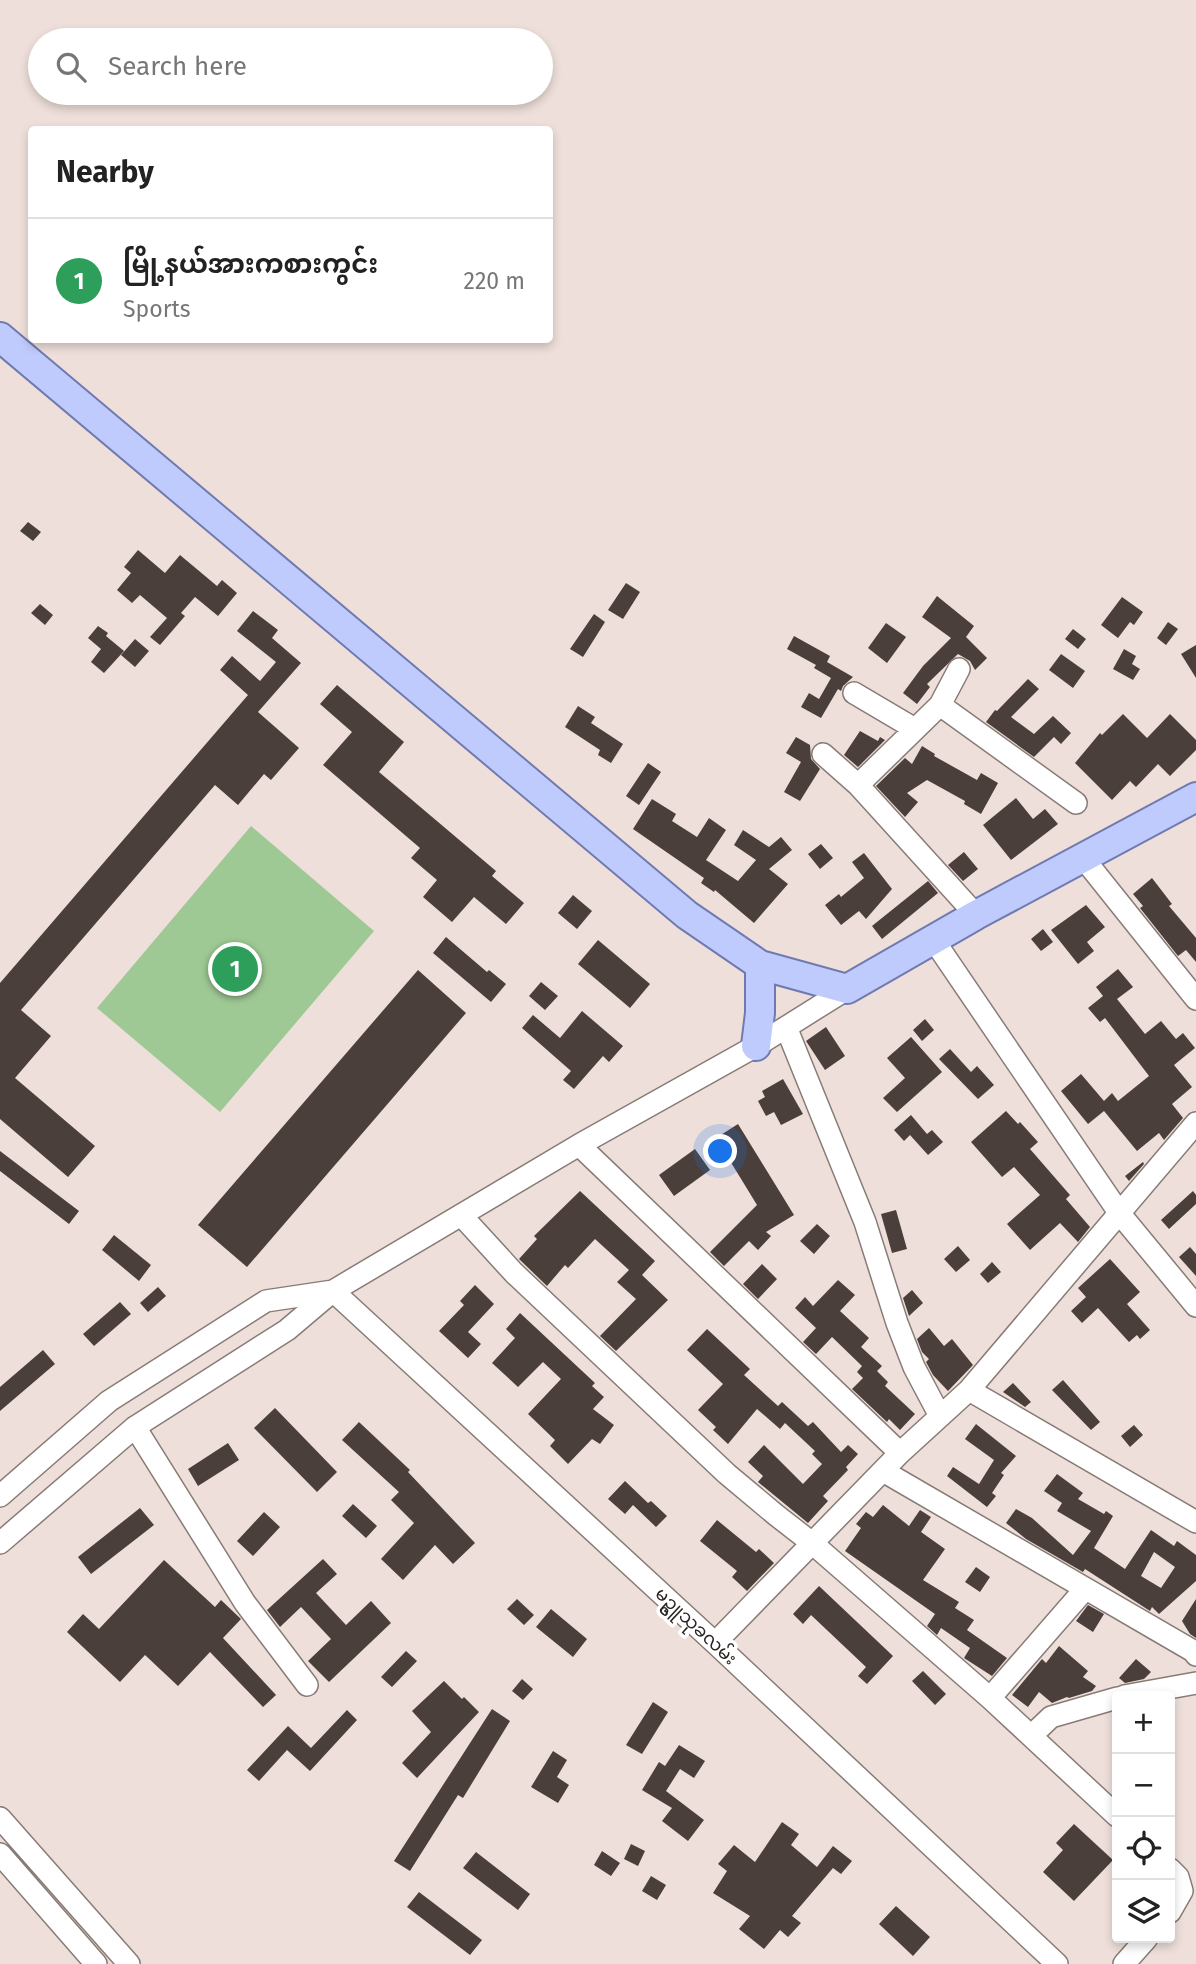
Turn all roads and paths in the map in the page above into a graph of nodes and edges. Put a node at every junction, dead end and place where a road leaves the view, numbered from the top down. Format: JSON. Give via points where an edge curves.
{"nodes":[{"id":1,"x":0,"y":337,"type":"edge"},
{"id":2,"x":959,"y":669,"type":"dead end"},
{"id":3,"x":853,"y":693,"type":"dead end"},
{"id":4,"x":940,"y":705,"type":"junction"},
{"id":5,"x":915,"y":729,"type":"junction"},
{"id":6,"x":823,"y":754,"type":"dead end"},
{"id":7,"x":858,"y":785,"type":"junction"},
{"id":8,"x":1196,"y":797,"type":"edge"},
{"id":9,"x":1076,"y":803,"type":"dead end"},
{"id":10,"x":1084,"y":859,"type":"junction"},
{"id":11,"x":976,"y":915,"type":"junction"},
{"id":12,"x":933,"y":939,"type":"junction"},
{"id":13,"x":760,"y":965,"type":"junction"},
{"id":14,"x":847,"y":989,"type":"junction"},
{"id":15,"x":1196,"y":999,"type":"edge"},
{"id":16,"x":786,"y":1027,"type":"junction"},
{"id":17,"x":756,"y":1046,"type":"junction"},
{"id":18,"x":1196,"y":1123,"type":"edge"},
{"id":19,"x":579,"y":1145,"type":"junction"},
{"id":20,"x":1120,"y":1214,"type":"junction"},
{"id":21,"x":461,"y":1215,"type":"junction"},
{"id":22,"x":333,"y":1291,"type":"junction"},
{"id":23,"x":1196,"y":1307,"type":"edge"},
{"id":24,"x":969,"y":1390,"type":"junction"},
{"id":25,"x":940,"y":1416,"type":"junction"},
{"id":26,"x":135,"y":1427,"type":"junction"},
{"id":27,"x":900,"y":1453,"type":"junction"},
{"id":28,"x":883,"y":1471,"type":"junction"},
{"id":29,"x":0,"y":1496,"type":"edge"},
{"id":30,"x":1196,"y":1521,"type":"edge"},
{"id":31,"x":0,"y":1543,"type":"edge"},
{"id":32,"x":812,"y":1543,"type":"junction"},
{"id":33,"x":1085,"y":1589,"type":"junction"},
{"id":34,"x":715,"y":1643,"type":"junction"},
{"id":35,"x":1196,"y":1655,"type":"edge"},
{"id":36,"x":1196,"y":1683,"type":"edge"},
{"id":37,"x":307,"y":1685,"type":"dead end"},
{"id":38,"x":1152,"y":1691,"type":"edge"},
{"id":39,"x":990,"y":1698,"type":"junction"},
{"id":40,"x":1112,"y":1699,"type":"edge"},
{"id":41,"x":1031,"y":1736,"type":"junction"},
{"id":42,"x":1112,"y":1811,"type":"edge"},
{"id":43,"x":0,"y":1818,"type":"edge"},
{"id":44,"x":0,"y":1854,"type":"edge"},
{"id":45,"x":1175,"y":1875,"type":"edge"},
{"id":46,"x":1175,"y":1903,"type":"edge"},
{"id":47,"x":1143,"y":1943,"type":"edge"},
{"id":48,"x":96,"y":1964,"type":"edge"},
{"id":49,"x":129,"y":1964,"type":"edge"},
{"id":50,"x":1057,"y":1964,"type":"edge"},
{"id":51,"x":1124,"y":1964,"type":"edge"}],
"edges":[{"from":1,"to":13,"type":"main road","via":[[676,906]]},
{"from":2,"to":4,"type":"street"},
{"from":3,"to":5,"type":"street"},
{"from":4,"to":5,"type":"street"},
{"from":4,"to":9,"type":"street"},
{"from":5,"to":7,"type":"street"},
{"from":6,"to":7,"type":"street"},
{"from":7,"to":11,"type":"street"},
{"from":8,"to":10,"type":"main road"},
{"from":10,"to":11,"type":"main road"},
{"from":10,"to":15,"type":"street"},
{"from":11,"to":12,"type":"main road"},
{"from":12,"to":14,"type":"main road"},
{"from":12,"to":20,"type":"street"},
{"from":13,"to":14,"type":"main road"},
{"from":13,"to":17,"type":"main road"},
{"from":14,"to":16,"type":"street"},
{"from":16,"to":17,"type":"street"},
{"from":16,"to":25,"type":"street","via":[[864,1222],[914,1367]]},
{"from":17,"to":19,"type":"street"},
{"from":18,"to":20,"type":"street"},
{"from":19,"to":21,"type":"street"},
{"from":19,"to":27,"type":"street"},
{"from":20,"to":23,"type":"street"},
{"from":20,"to":24,"type":"street"},
{"from":21,"to":22,"type":"street"},
{"from":21,"to":32,"type":"street","via":[[514,1273],[727,1474]]},
{"from":22,"to":26,"type":"street","via":[[288,1330]]},
{"from":22,"to":29,"type":"street","via":[[266,1301],[109,1401]]},
{"from":22,"to":34,"type":"street","name":"မဥ္ဇူသုခလမ်း"},
{"from":24,"to":25,"type":"street"},
{"from":24,"to":30,"type":"street"},
{"from":25,"to":27,"type":"street"},
{"from":26,"to":31,"type":"street"},
{"from":26,"to":37,"type":"street","via":[[245,1603]]},
{"from":27,"to":28,"type":"street"},
{"from":28,"to":32,"type":"street"},
{"from":28,"to":33,"type":"street"},
{"from":32,"to":34,"type":"street"},
{"from":32,"to":39,"type":"street"},
{"from":33,"to":35,"type":"street"},
{"from":33,"to":39,"type":"street"},
{"from":34,"to":50,"type":"street","name":"မဥ္ဇူသုခလမ်း"},
{"from":36,"to":38,"type":"street"},
{"from":39,"to":41,"type":"street"},
{"from":40,"to":41,"type":"street","via":[[1051,1717]]},
{"from":41,"to":42,"type":"street"},
{"from":43,"to":49,"type":"street"},
{"from":44,"to":48,"type":"street"},
{"from":45,"to":46,"type":"street","via":[[1182,1891]]},
{"from":47,"to":51,"type":"street"}]}
